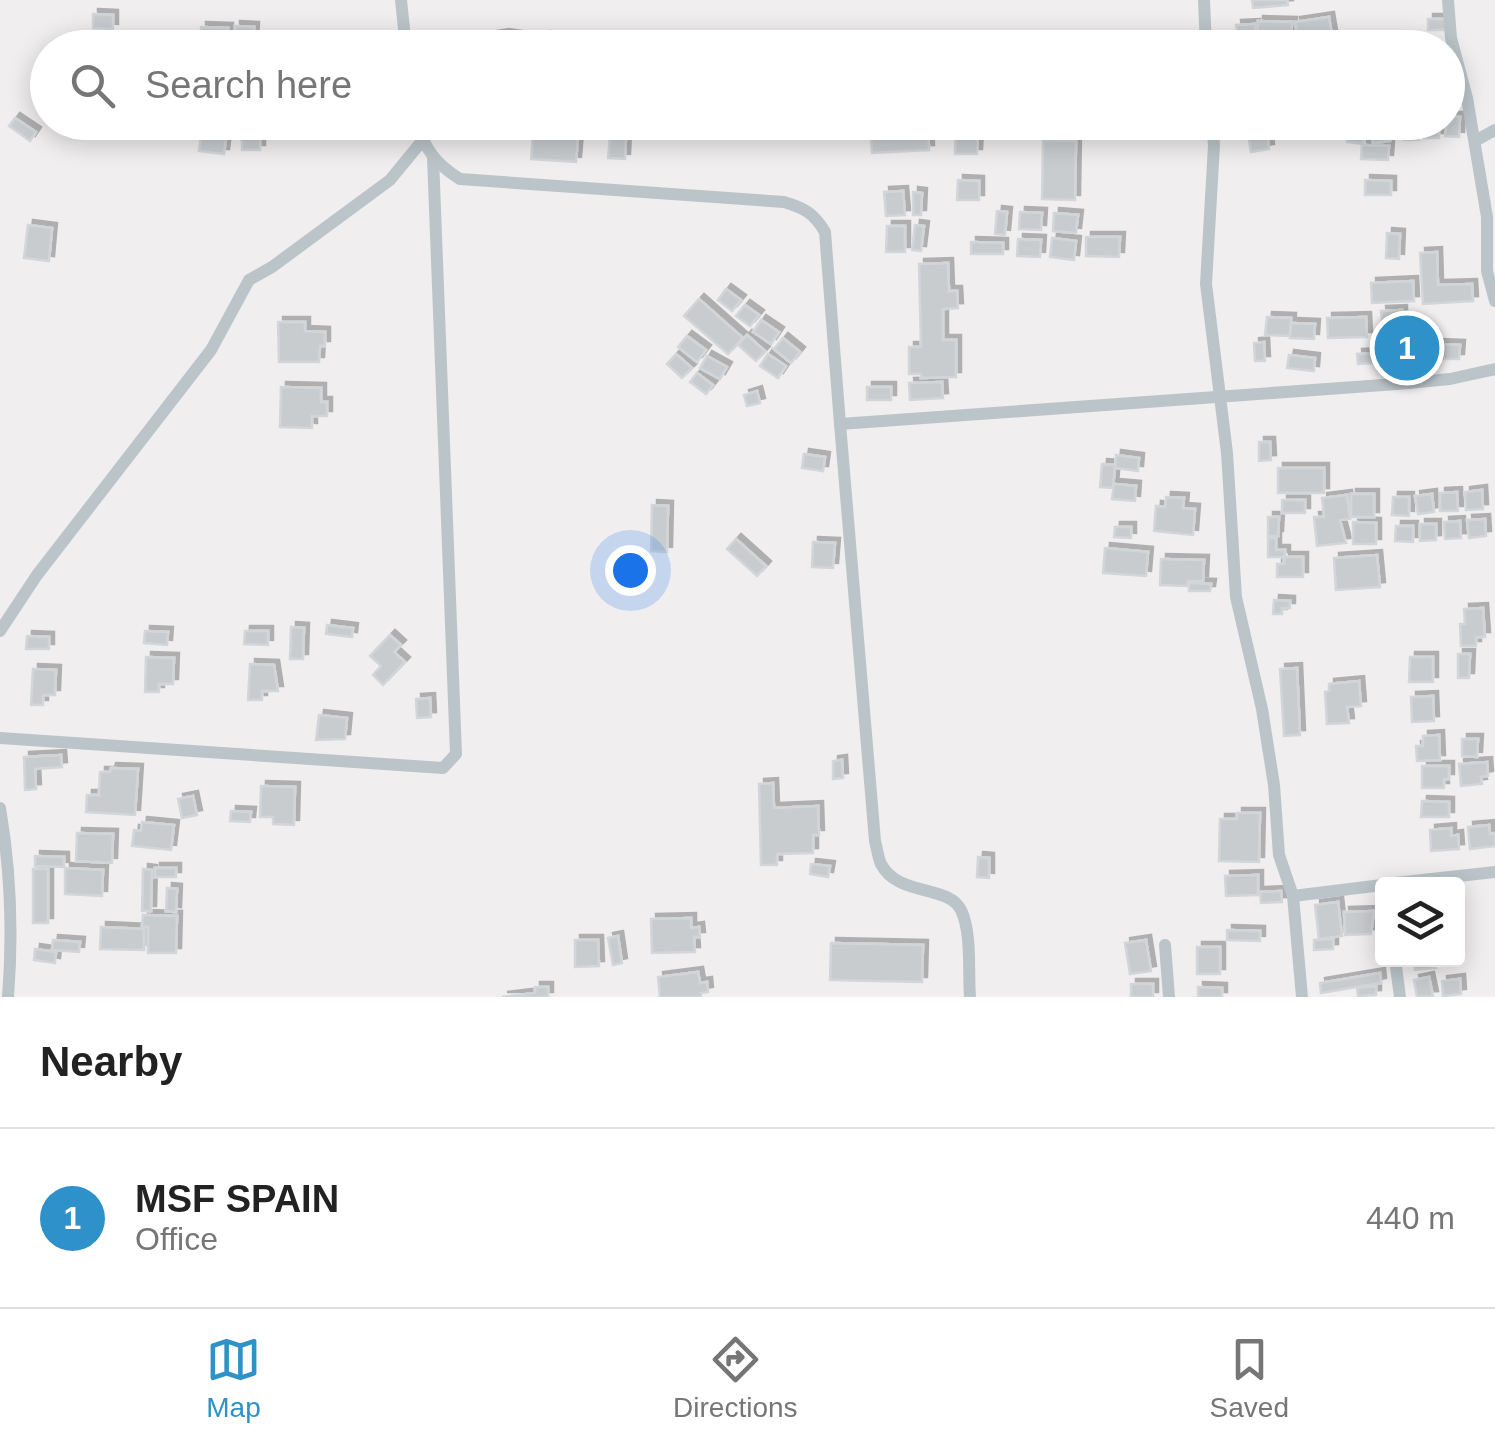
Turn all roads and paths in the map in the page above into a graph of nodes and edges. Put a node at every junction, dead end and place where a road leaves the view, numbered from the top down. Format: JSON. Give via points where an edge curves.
{"nodes":[{"id":1,"x":401,"y":0,"type":"edge"},
{"id":2,"x":1204,"y":0,"type":"edge"},
{"id":3,"x":1448,"y":0,"type":"edge"},
{"id":4,"x":404,"y":30,"type":"edge"},
{"id":5,"x":1205,"y":30,"type":"edge"},
{"id":6,"x":1450,"y":30,"type":"edge"},
{"id":7,"x":1465,"y":101,"type":"edge"},
{"id":8,"x":1495,"y":130,"type":"edge"},
{"id":9,"x":1214,"y":140,"type":"edge"},
{"id":10,"x":422,"y":141,"type":"joint"},
{"id":11,"x":1474,"y":141,"type":"junction"},
{"id":12,"x":433,"y":157,"type":"junction"},
{"id":13,"x":1495,"y":301,"type":"edge"},
{"id":14,"x":1495,"y":369,"type":"edge"},
{"id":15,"x":1218,"y":397,"type":"junction"},
{"id":16,"x":840,"y":424,"type":"junction"},
{"id":17,"x":0,"y":631,"type":"edge"},
{"id":18,"x":0,"y":738,"type":"edge"},
{"id":19,"x":0,"y":808,"type":"edge"},
{"id":20,"x":1495,"y":872,"type":"edge"},
{"id":21,"x":1452,"y":877,"type":"edge"},
{"id":22,"x":1375,"y":886,"type":"edge"},
{"id":23,"x":1293,"y":896,"type":"junction"},
{"id":24,"x":1165,"y":946,"type":"dead end"},
{"id":25,"x":1396,"y":967,"type":"edge"},
{"id":26,"x":8,"y":997,"type":"edge"},
{"id":27,"x":970,"y":997,"type":"edge"},
{"id":28,"x":1169,"y":997,"type":"edge"},
{"id":29,"x":1302,"y":997,"type":"edge"},
{"id":30,"x":1400,"y":997,"type":"edge"}],
"edges":[{"from":1,"to":4,"type":"street"},
{"from":2,"to":5,"type":"street"},
{"from":3,"to":6,"type":"street"},
{"from":7,"to":11,"type":"street"},
{"from":8,"to":11,"type":"street"},
{"from":9,"to":15,"type":"street","via":[[1206,284]]},
{"from":10,"to":12,"type":"street"},
{"from":10,"to":17,"type":"street","via":[[390,180],[249,280],[201,364]]},
{"from":11,"to":13,"type":"street"},
{"from":12,"to":16,"type":"street","via":[[460,179],[784,202],[806,209],[824,232]]},
{"from":12,"to":18,"type":"street","via":[[456,754],[443,768]]},
{"from":14,"to":15,"type":"street","via":[[1450,379]]},
{"from":15,"to":16,"type":"street"},
{"from":15,"to":23,"type":"street","via":[[1236,597],[1262,709],[1278,855]]},
{"from":16,"to":27,"type":"street","via":[[875,841],[882,866],[897,881],[959,904]]},
{"from":19,"to":26,"type":"street","via":[[13,931]]},
{"from":20,"to":21,"type":"street"},
{"from":22,"to":23,"type":"street"},
{"from":23,"to":29,"type":"street"},
{"from":24,"to":28,"type":"street"},
{"from":25,"to":30,"type":"street"}]}
